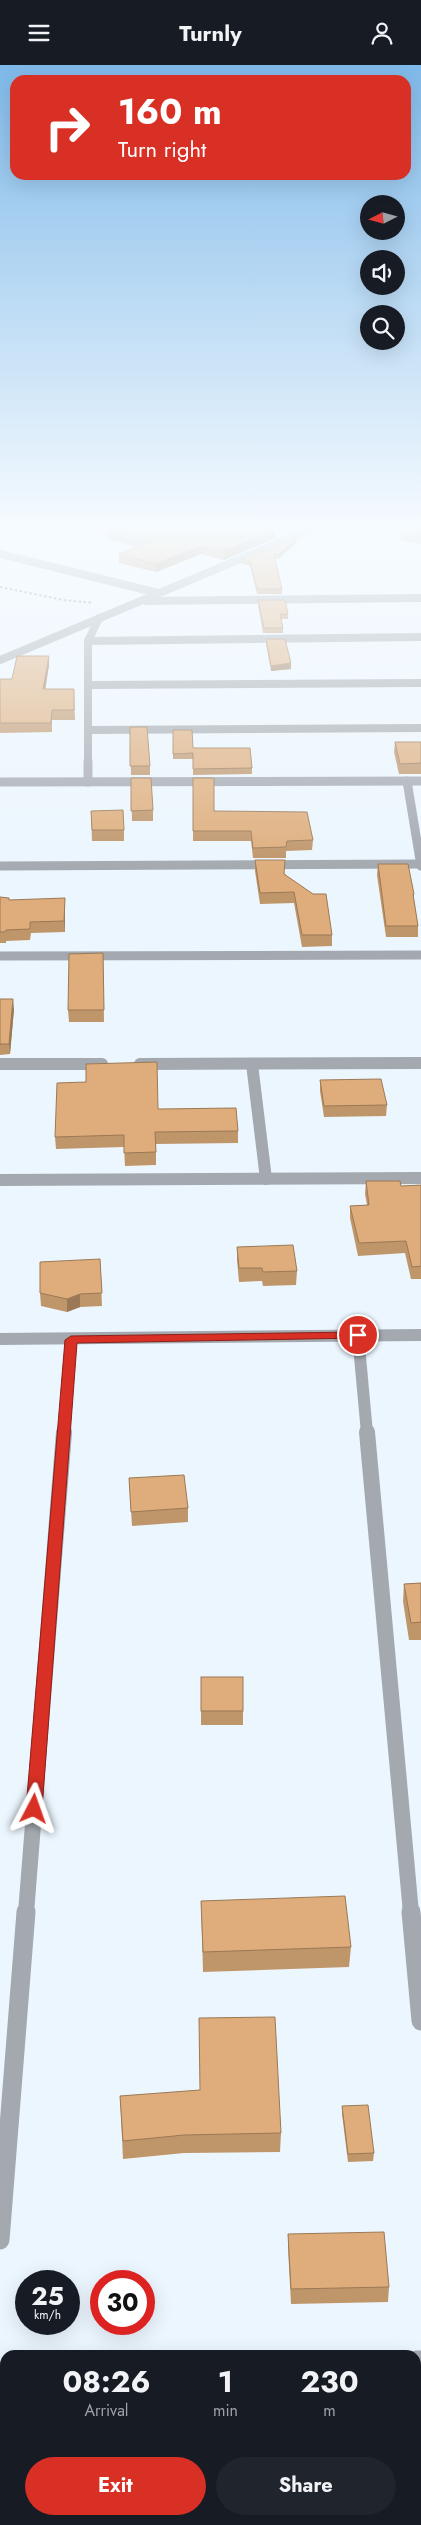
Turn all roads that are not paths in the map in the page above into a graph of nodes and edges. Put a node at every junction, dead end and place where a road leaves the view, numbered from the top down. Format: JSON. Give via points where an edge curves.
{"nodes":[{"id":1,"x":36,"y":645,"type":"edge"},
{"id":2,"x":88,"y":645,"type":"edge"},
{"id":3,"x":0,"y":660,"type":"edge"},
{"id":4,"x":421,"y":683,"type":"edge"},
{"id":5,"x":89,"y":685,"type":"junction"},
{"id":6,"x":421,"y":729,"type":"edge"},
{"id":7,"x":89,"y":730,"type":"junction"},
{"id":8,"x":407,"y":781,"type":"junction"},
{"id":9,"x":421,"y":781,"type":"edge"},
{"id":10,"x":0,"y":782,"type":"edge"},
{"id":11,"x":88,"y":782,"type":"junction"},
{"id":12,"x":421,"y":865,"type":"edge"},
{"id":13,"x":0,"y":866,"type":"edge"},
{"id":14,"x":421,"y":955,"type":"edge"},
{"id":15,"x":0,"y":956,"type":"edge"},
{"id":16,"x":421,"y":1063,"type":"edge"},
{"id":17,"x":0,"y":1064,"type":"edge"},
{"id":18,"x":252,"y":1064,"type":"junction"},
{"id":19,"x":421,"y":1178,"type":"edge"},
{"id":20,"x":266,"y":1179,"type":"junction"},
{"id":21,"x":0,"y":1180,"type":"edge"},
{"id":22,"x":358,"y":1335,"type":"junction"},
{"id":23,"x":421,"y":1335,"type":"edge"},
{"id":24,"x":0,"y":1339,"type":"edge"},
{"id":25,"x":71,"y":1340,"type":"junction"},
{"id":26,"x":421,"y":2021,"type":"edge"},
{"id":27,"x":0,"y":2240,"type":"edge"}],
"edges":[{"from":1,"to":3,"type":"street"},
{"from":2,"to":5,"type":"street"},
{"from":4,"to":5,"type":"street"},
{"from":5,"to":7,"type":"street"},
{"from":6,"to":7,"type":"street"},
{"from":7,"to":11,"type":"street"},
{"from":8,"to":9,"type":"street"},
{"from":8,"to":11,"type":"street"},
{"from":8,"to":12,"type":"street"},
{"from":10,"to":11,"type":"street"},
{"from":12,"to":13,"type":"street"},
{"from":14,"to":15,"type":"street"},
{"from":16,"to":18,"type":"street"},
{"from":17,"to":18,"type":"street"},
{"from":18,"to":20,"type":"street"},
{"from":19,"to":20,"type":"street"},
{"from":20,"to":21,"type":"street"},
{"from":22,"to":23,"type":"street"},
{"from":22,"to":25,"type":"street"},
{"from":22,"to":26,"type":"street"},
{"from":24,"to":25,"type":"street"},
{"from":25,"to":27,"type":"street"}]}
